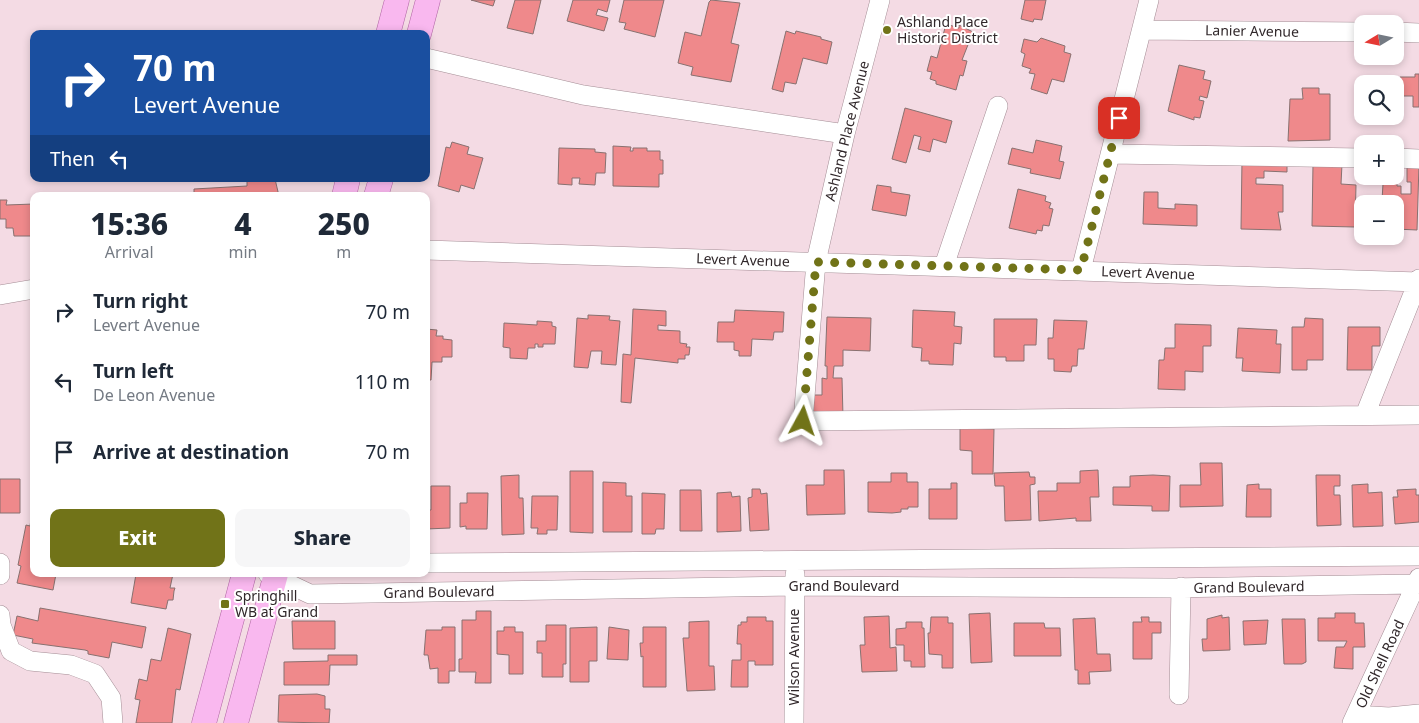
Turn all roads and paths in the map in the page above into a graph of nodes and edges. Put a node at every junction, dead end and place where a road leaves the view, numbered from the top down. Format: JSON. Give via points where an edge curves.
{"nodes":[{"id":1,"x":397,"y":0,"type":"edge"},
{"id":2,"x":428,"y":0,"type":"edge"},
{"id":3,"x":880,"y":0,"type":"edge"},
{"id":4,"x":1149,"y":0,"type":"edge"},
{"id":5,"x":389,"y":30,"type":"edge"},
{"id":6,"x":420,"y":30,"type":"edge"},
{"id":7,"x":1142,"y":30,"type":"junction"},
{"id":8,"x":1354,"y":32,"type":"edge"},
{"id":9,"x":1404,"y":32,"type":"edge"},
{"id":10,"x":1419,"y":33,"type":"edge"},
{"id":11,"x":430,"y":59,"type":"edge"},
{"id":12,"x":998,"y":106,"type":"dead end"},
{"id":13,"x":845,"y":134,"type":"junction"},
{"id":14,"x":1110,"y":154,"type":"junction"},
{"id":15,"x":1354,"y":158,"type":"edge"},
{"id":16,"x":1404,"y":158,"type":"edge"},
{"id":17,"x":1419,"y":159,"type":"edge"},
{"id":18,"x":430,"y":250,"type":"edge"},
{"id":19,"x":816,"y":262,"type":"junction"},
{"id":20,"x":944,"y":266,"type":"junction"},
{"id":21,"x":1081,"y":270,"type":"junction"},
{"id":22,"x":1419,"y":281,"type":"edge"},
{"id":23,"x":30,"y":291,"type":"edge"},
{"id":24,"x":0,"y":295,"type":"edge"},
{"id":25,"x":1365,"y":415,"type":"junction"},
{"id":26,"x":1419,"y":415,"type":"edge"},
{"id":27,"x":1419,"y":556,"type":"edge"},
{"id":28,"x":795,"y":560,"type":"junction"},
{"id":29,"x":0,"y":563,"type":"edge"},
{"id":30,"x":430,"y":564,"type":"edge"},
{"id":31,"x":0,"y":575,"type":"edge"},
{"id":32,"x":243,"y":577,"type":"edge"},
{"id":33,"x":274,"y":577,"type":"edge"},
{"id":34,"x":280,"y":577,"type":"edge"},
{"id":35,"x":1418,"y":581,"type":"edge"},
{"id":36,"x":794,"y":586,"type":"junction"},
{"id":37,"x":1180,"y":588,"type":"junction"},
{"id":38,"x":0,"y":615,"type":"edge"},
{"id":39,"x":1179,"y":694,"type":"dead end"},
{"id":40,"x":1419,"y":714,"type":"edge"},
{"id":41,"x":1354,"y":719,"type":"edge"},
{"id":42,"x":113,"y":723,"type":"edge"},
{"id":43,"x":204,"y":723,"type":"edge"},
{"id":44,"x":236,"y":723,"type":"edge"},
{"id":45,"x":794,"y":723,"type":"edge"}],
"edges":[{"from":1,"to":5,"type":"main road"},
{"from":2,"to":6,"type":"main road"},
{"from":3,"to":13,"type":"street","name":"Ashland Place Avenue"},
{"from":4,"to":7,"type":"street"},
{"from":7,"to":8,"type":"street","name":"Lanier Avenue"},
{"from":7,"to":14,"type":"street"},
{"from":9,"to":10,"type":"street"},
{"from":11,"to":13,"type":"street","via":[[584,95]]},
{"from":12,"to":20,"type":"street"},
{"from":13,"to":19,"type":"street","name":"Ashland Place Avenue"},
{"from":14,"to":15,"type":"street"},
{"from":14,"to":21,"type":"street"},
{"from":16,"to":17,"type":"street"},
{"from":18,"to":19,"type":"street","name":"Levert Avenue"},
{"from":19,"to":20,"type":"street","name":"Levert Avenue"},
{"from":19,"to":25,"type":"street","name":"Ashland Place Avenue","via":[[803,421]]},
{"from":20,"to":21,"type":"street","name":"Levert Avenue"},
{"from":21,"to":22,"type":"street","name":"Levert Avenue"},
{"from":22,"to":25,"type":"street"},
{"from":23,"to":24,"type":"street"},
{"from":25,"to":26,"type":"street"},
{"from":27,"to":28,"type":"street","name":"Grand Boulevard"},
{"from":28,"to":30,"type":"street","name":"Grand Boulevard"},
{"from":28,"to":36,"type":"street","name":"Wilson Avenue"},
{"from":29,"to":31,"type":"street"},
{"from":32,"to":43,"type":"main road"},
{"from":33,"to":44,"type":"main road"},
{"from":34,"to":36,"type":"street","name":"Grand Boulevard","via":[[310,594]]},
{"from":35,"to":37,"type":"street","name":"Grand Boulevard"},
{"from":35,"to":41,"type":"street","name":"Old Shell Road"},
{"from":36,"to":37,"type":"street","name":"Grand Boulevard"},
{"from":36,"to":45,"type":"street","name":"Wilson Avenue"},
{"from":37,"to":39,"type":"street"},
{"from":38,"to":42,"type":"street","via":[[11,651],[30,661],[71,665],[95,674],[111,698]]},
{"from":40,"to":41,"type":"street"}]}
